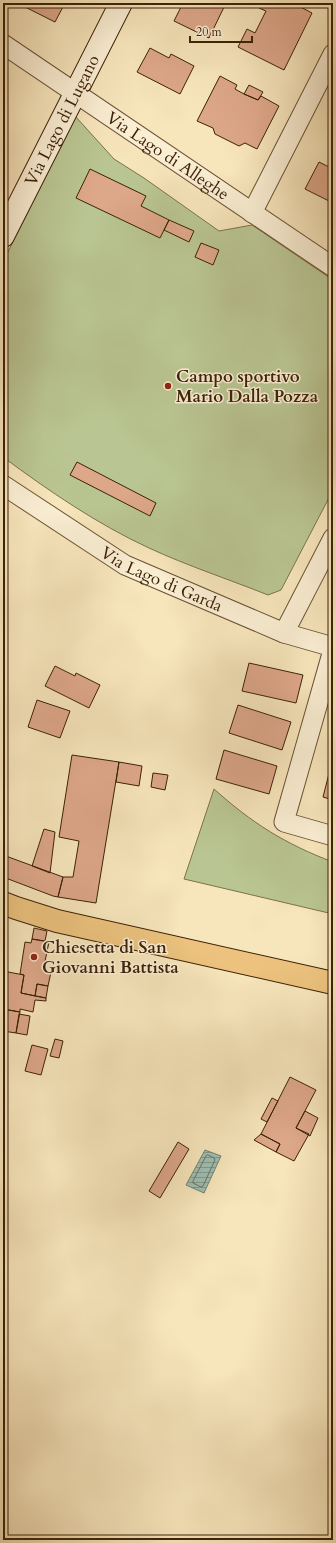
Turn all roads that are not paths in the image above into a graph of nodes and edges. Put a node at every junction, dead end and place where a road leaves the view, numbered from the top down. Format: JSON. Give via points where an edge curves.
{"nodes":[{"id":1,"x":121,"y":3,"type":"edge"},
{"id":2,"x":3,"y":44,"type":"edge"},
{"id":3,"x":333,"y":54,"type":"edge"},
{"id":4,"x":75,"y":94,"type":"junction"},
{"id":5,"x":252,"y":213,"type":"junction"},
{"id":6,"x":3,"y":236,"type":"edge"},
{"id":7,"x":333,"y":267,"type":"edge"},
{"id":8,"x":3,"y":485,"type":"edge"},
{"id":9,"x":333,"y":538,"type":"edge"},
{"id":10,"x":284,"y":633,"type":"junction"},
{"id":11,"x":333,"y":648,"type":"edge"},
{"id":12,"x":333,"y":836,"type":"edge"},
{"id":13,"x":3,"y":903,"type":"edge"},
{"id":14,"x":333,"y":983,"type":"edge"}],
"edges":[{"from":1,"to":4,"type":"street","name":"Via Lago di Lugano"},
{"from":2,"to":4,"type":"street","name":"Via Lago di Alleghe"},
{"from":3,"to":5,"type":"street"},
{"from":4,"to":5,"type":"street","name":"Via Lago di Alleghe"},
{"from":4,"to":6,"type":"street","name":"Via Lago di Lugano"},
{"from":5,"to":7,"type":"street","name":"Via Lago di Alleghe"},
{"from":8,"to":10,"type":"street","name":"Via Lago di Garda","via":[[125,564]]},
{"from":9,"to":10,"type":"street"},
{"from":10,"to":11,"type":"street","name":"Via Lago di Garda"},
{"from":11,"to":12,"type":"street","via":[[284,822]]},
{"from":13,"to":14,"type":"main road","via":[[57,921]]}]}
